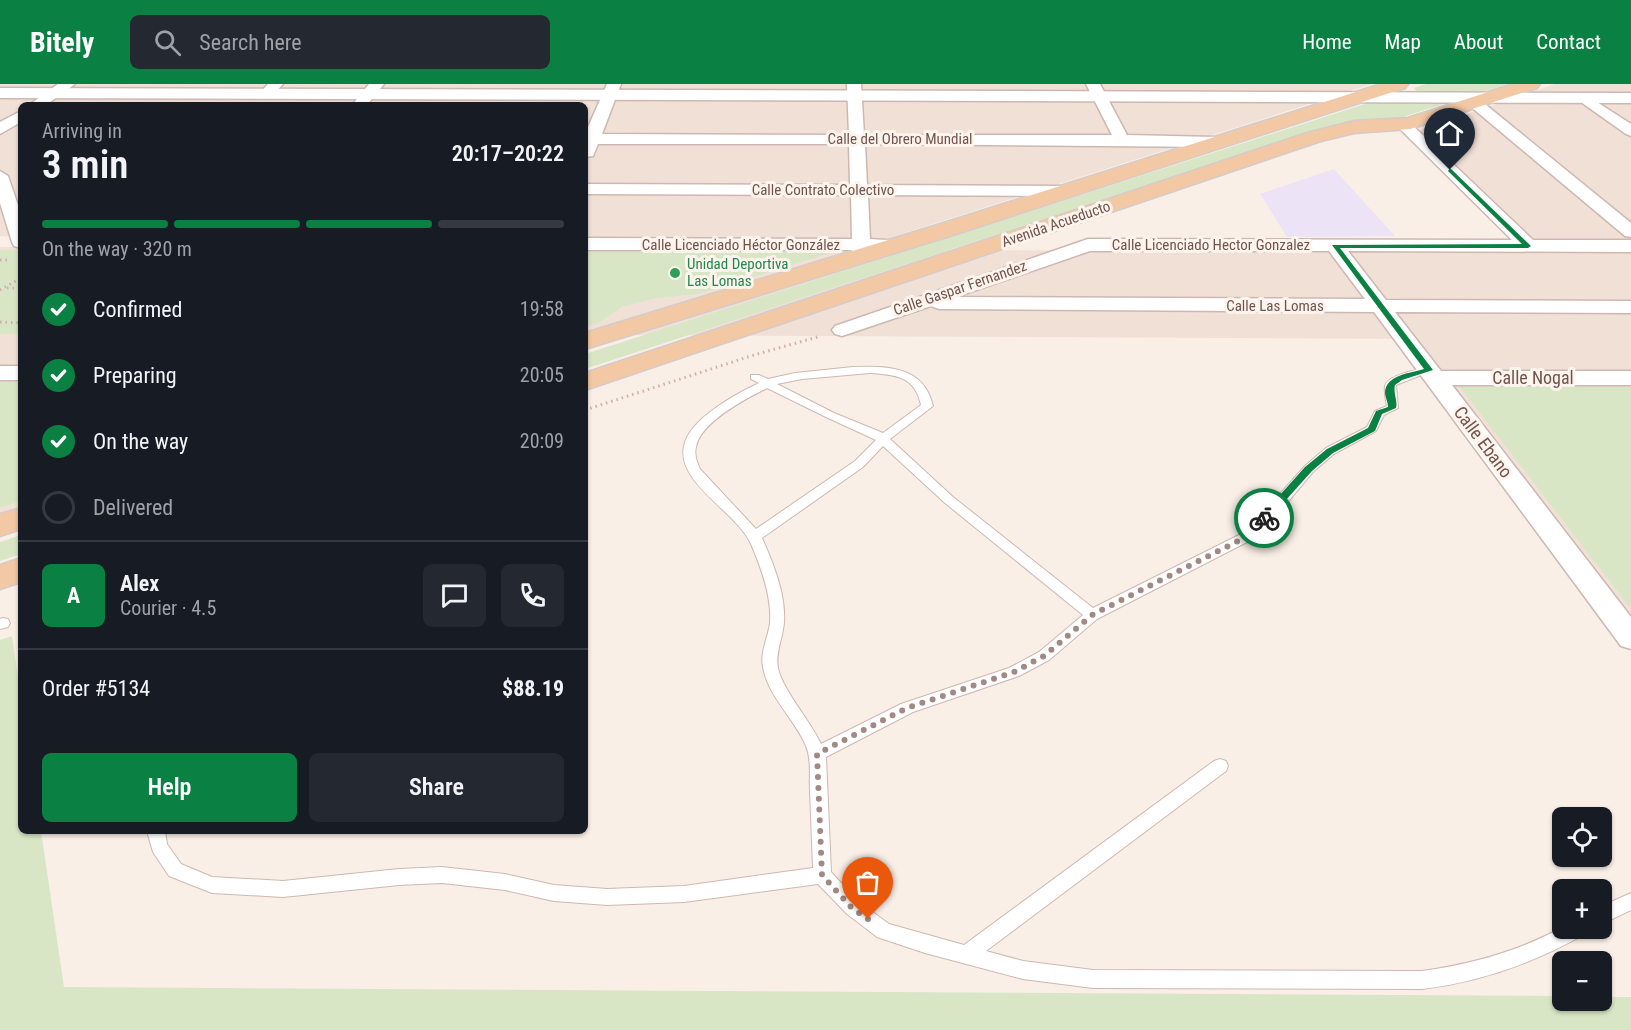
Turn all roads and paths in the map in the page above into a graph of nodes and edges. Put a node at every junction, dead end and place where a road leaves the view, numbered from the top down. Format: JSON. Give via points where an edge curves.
{"nodes":[{"id":1,"x":1399,"y":84,"type":"edge"},
{"id":2,"x":1531,"y":84,"type":"edge"},
{"id":3,"x":61,"y":89,"type":"edge"},
{"id":4,"x":271,"y":89,"type":"edge"},
{"id":5,"x":612,"y":89,"type":"edge"},
{"id":6,"x":854,"y":90,"type":"edge"},
{"id":7,"x":1096,"y":90,"type":"edge"},
{"id":8,"x":0,"y":93,"type":"edge"},
{"id":9,"x":368,"y":94,"type":"edge"},
{"id":10,"x":1362,"y":96,"type":"junction"},
{"id":11,"x":1583,"y":97,"type":"junction"},
{"id":12,"x":1631,"y":98,"type":"edge"},
{"id":13,"x":1484,"y":100,"type":"junction"},
{"id":14,"x":41,"y":102,"type":"edge"},
{"id":15,"x":18,"y":119,"type":"edge"},
{"id":16,"x":1404,"y":125,"type":"junction"},
{"id":17,"x":1631,"y":130,"type":"edge"},
{"id":18,"x":4,"y":135,"type":"edge"},
{"id":19,"x":589,"y":139,"type":"edge"},
{"id":20,"x":856,"y":139,"type":"junction"},
{"id":21,"x":1122,"y":140,"type":"junction"},
{"id":22,"x":1215,"y":142,"type":"junction"},
{"id":23,"x":6,"y":184,"type":"edge"},
{"id":24,"x":588,"y":189,"type":"edge"},
{"id":25,"x":859,"y":190,"type":"junction"},
{"id":26,"x":1061,"y":191,"type":"junction"},
{"id":27,"x":18,"y":230,"type":"edge"},
{"id":28,"x":1631,"y":232,"type":"edge"},
{"id":29,"x":0,"y":242,"type":"edge"},
{"id":30,"x":18,"y":242,"type":"edge"},
{"id":31,"x":588,"y":244,"type":"edge"},
{"id":32,"x":1079,"y":246,"type":"joint"},
{"id":33,"x":1335,"y":246,"type":"junction"},
{"id":34,"x":1528,"y":246,"type":"junction"},
{"id":35,"x":1631,"y":246,"type":"edge"},
{"id":36,"x":862,"y":250,"type":"junction"},
{"id":37,"x":18,"y":280,"type":"edge"},
{"id":38,"x":4,"y":288,"type":"junction"},
{"id":39,"x":18,"y":288,"type":"edge"},
{"id":40,"x":0,"y":290,"type":"edge"},
{"id":41,"x":919,"y":303,"type":"junction"},
{"id":42,"x":1381,"y":307,"type":"junction"},
{"id":43,"x":1631,"y":308,"type":"edge"},
{"id":44,"x":0,"y":322,"type":"edge"},
{"id":45,"x":18,"y":323,"type":"edge"},
{"id":46,"x":842,"y":330,"type":"joint"},
{"id":47,"x":588,"y":339,"type":"edge"},
{"id":48,"x":0,"y":373,"type":"edge"},
{"id":49,"x":18,"y":373,"type":"edge"},
{"id":50,"x":1432,"y":374,"type":"junction"},
{"id":51,"x":1631,"y":378,"type":"edge"},
{"id":52,"x":761,"y":380,"type":"junction"},
{"id":53,"x":588,"y":381,"type":"edge"},
{"id":54,"x":588,"y":409,"type":"edge"},
{"id":55,"x":883,"y":439,"type":"junction"},
{"id":56,"x":18,"y":519,"type":"edge"},
{"id":57,"x":0,"y":525,"type":"edge"},
{"id":58,"x":754,"y":536,"type":"junction"},
{"id":59,"x":18,"y":571,"type":"edge"},
{"id":60,"x":0,"y":577,"type":"edge"},
{"id":61,"x":1092,"y":615,"type":"junction"},
{"id":62,"x":1631,"y":638,"type":"edge"},
{"id":63,"x":817,"y":754,"type":"junction"},
{"id":64,"x":1221,"y":766,"type":"dead end"},
{"id":65,"x":157,"y":834,"type":"edge"},
{"id":66,"x":822,"y":875,"type":"junction"},
{"id":67,"x":1631,"y":901,"type":"edge"},
{"id":68,"x":1612,"y":910,"type":"edge"},
{"id":69,"x":1555,"y":939,"type":"edge"},
{"id":70,"x":967,"y":954,"type":"junction"}],
"edges":[{"from":1,"to":10,"type":"main road","name":"Avenida Acueducto"},
{"from":2,"to":13,"type":"main road","name":"Avenida Acueducto"},
{"from":3,"to":4,"type":"street"},
{"from":3,"to":8,"type":"street"},
{"from":3,"to":14,"type":"street"},
{"from":4,"to":9,"type":"street"},
{"from":5,"to":6,"type":"street"},
{"from":5,"to":9,"type":"street"},
{"from":5,"to":19,"type":"street"},
{"from":6,"to":7,"type":"street"},
{"from":6,"to":20,"type":"street"},
{"from":7,"to":10,"type":"street"},
{"from":7,"to":21,"type":"street"},
{"from":10,"to":13,"type":"street"},
{"from":10,"to":22,"type":"main road","name":"Avenida Acueducto"},
{"from":11,"to":12,"type":"street"},
{"from":11,"to":13,"type":"street"},
{"from":11,"to":17,"type":"street"},
{"from":13,"to":16,"type":"main road","name":"Avenida Acueducto"},
{"from":13,"to":28,"type":"street"},
{"from":15,"to":18,"type":"street"},
{"from":16,"to":34,"type":"street"},
{"from":16,"to":53,"type":"main road","name":"Avenida Acueducto","via":[[1354,127],[1314,137]]},
{"from":19,"to":20,"type":"street","name":"Calle del Obrero Mundial"},
{"from":20,"to":21,"type":"street","name":"Calle del Obrero Mundial"},
{"from":20,"to":25,"type":"street"},
{"from":21,"to":22,"type":"street","name":"Calle del Obrero Mundial"},
{"from":22,"to":26,"type":"main road","name":"Avenida Acueducto"},
{"from":23,"to":27,"type":"street"},
{"from":24,"to":25,"type":"street","name":"Calle Contrato Colectivo"},
{"from":25,"to":26,"type":"street","name":"Calle Contrato Colectivo"},
{"from":25,"to":36,"type":"street"},
{"from":26,"to":36,"type":"main road","name":"Avenida Acueducto","via":[[896,245]]},
{"from":29,"to":30,"type":"street"},
{"from":31,"to":36,"type":"street","name":"Calle Licenciado Héctor González"},
{"from":32,"to":33,"type":"street","name":"Calle Licenciado Hector Gonzalez"},
{"from":32,"to":41,"type":"street","name":"Calle Gaspar Fernandez"},
{"from":33,"to":34,"type":"street","name":"Calle Licenciado Hector Gonzalez"},
{"from":33,"to":42,"type":"street","name":"Calle Ebano"},
{"from":34,"to":35,"type":"street","name":"Calle Licenciado Hector Gonzalez"},
{"from":36,"to":47,"type":"main road","name":"Avenida Acueducto"},
{"from":37,"to":38,"type":"path"},
{"from":38,"to":39,"type":"path"},
{"from":38,"to":40,"type":"path"},
{"from":41,"to":42,"type":"street","name":"Calle Las Lomas"},
{"from":41,"to":46,"type":"street","name":"Calle Gaspar Fernandez"},
{"from":42,"to":43,"type":"street","name":"Calle Las Lomas"},
{"from":42,"to":50,"type":"street","name":"Calle Ebano"},
{"from":44,"to":45,"type":"path"},
{"from":46,"to":54,"type":"path"},
{"from":48,"to":49,"type":"street"},
{"from":50,"to":51,"type":"street","name":"Calle Nogal"},
{"from":50,"to":61,"type":"lane","via":[[1391,384],[1392,408],[1379,413],[1372,429],[1323,457],[1244,538]]},
{"from":50,"to":62,"type":"street","name":"Calle Ebano"},
{"from":52,"to":55,"type":"lane"},
{"from":52,"to":55,"type":"lane","via":[[858,370],[888,371],[908,377],[921,386],[927,406]]},
{"from":52,"to":58,"type":"lane","via":[[702,426],[690,444],[688,456],[698,476]]},
{"from":55,"to":58,"type":"lane","via":[[859,464]]},
{"from":55,"to":61,"type":"lane","via":[[949,500]]},
{"from":56,"to":57,"type":"main road"},
{"from":58,"to":63,"type":"lane","via":[[771,582],[777,621],[768,653],[773,680]]},
{"from":59,"to":60,"type":"main road"},
{"from":61,"to":63,"type":"lane","via":[[1044,656],[1014,672],[907,708]]},
{"from":63,"to":66,"type":"lane"},
{"from":64,"to":70,"type":"lane"},
{"from":65,"to":66,"type":"lane","via":[[159,847],[175,870],[213,885],[283,889],[442,875],[505,882],[554,893],[607,897],[684,894]]},
{"from":66,"to":70,"type":"lane","via":[[852,908],[884,931]]},
{"from":67,"to":68,"type":"lane"},
{"from":69,"to":70,"type":"lane","via":[[1512,960],[1454,977],[1422,980],[1093,979],[1023,970]]}]}
